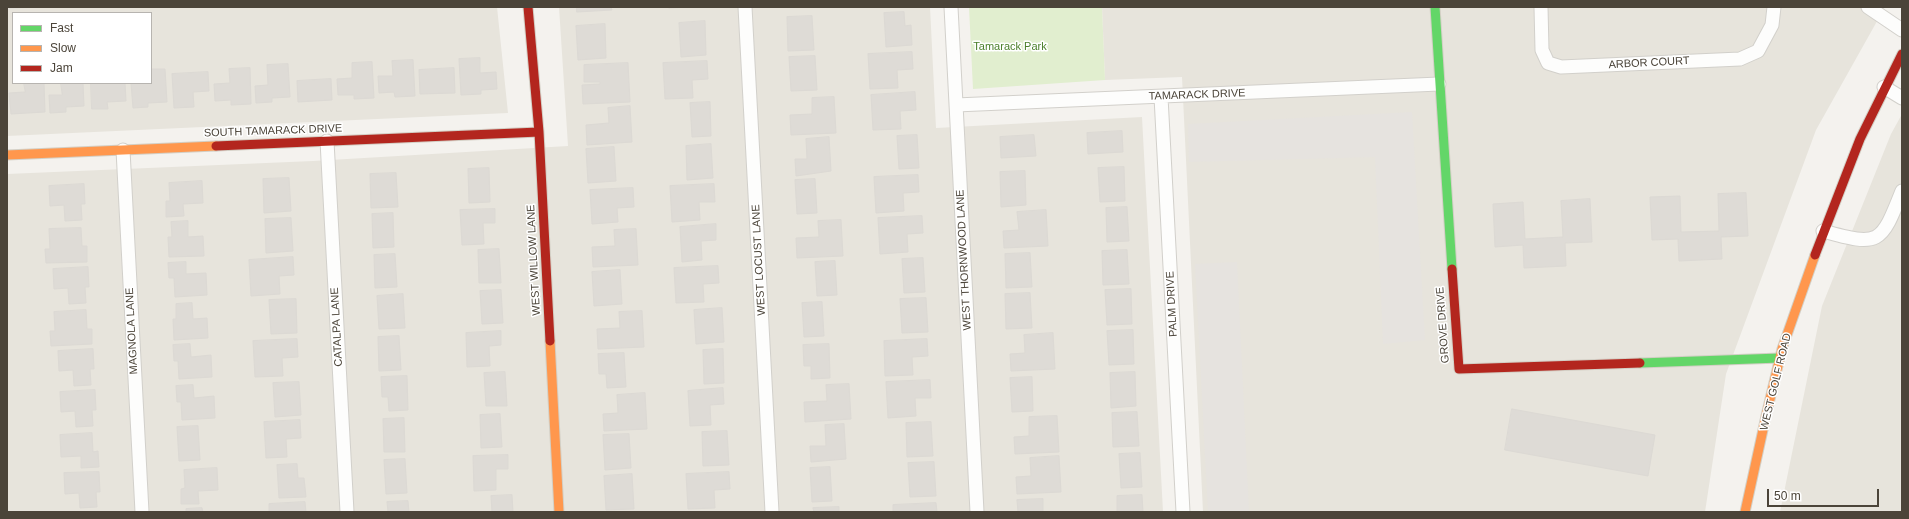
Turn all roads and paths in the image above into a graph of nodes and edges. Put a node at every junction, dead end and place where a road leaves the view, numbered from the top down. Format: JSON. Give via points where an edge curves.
{"nodes":[{"id":1,"x":528,"y":7,"type":"edge"},
{"id":2,"x":745,"y":7,"type":"edge"},
{"id":3,"x":951,"y":7,"type":"edge"},
{"id":4,"x":1435,"y":7,"type":"edge"},
{"id":5,"x":1541,"y":7,"type":"edge"},
{"id":6,"x":1774,"y":7,"type":"edge"},
{"id":7,"x":1868,"y":7,"type":"edge"},
{"id":8,"x":1902,"y":30,"type":"edge"},
{"id":9,"x":1902,"y":54,"type":"edge"},
{"id":10,"x":1439,"y":84,"type":"junction"},
{"id":11,"x":1884,"y":87,"type":"junction"},
{"id":12,"x":1161,"y":97,"type":"junction"},
{"id":13,"x":1902,"y":98,"type":"edge"},
{"id":14,"x":956,"y":106,"type":"junction"},
{"id":15,"x":540,"y":132,"type":"junction"},
{"id":16,"x":327,"y":141,"type":"junction"},
{"id":17,"x":123,"y":150,"type":"junction"},
{"id":18,"x":7,"y":155,"type":"edge"},
{"id":19,"x":1902,"y":191,"type":"edge"},
{"id":20,"x":1823,"y":231,"type":"junction"},
{"id":21,"x":1780,"y":358,"type":"junction"},
{"id":22,"x":142,"y":512,"type":"edge"},
{"id":23,"x":347,"y":512,"type":"edge"},
{"id":24,"x":559,"y":512,"type":"edge"},
{"id":25,"x":772,"y":512,"type":"edge"},
{"id":26,"x":977,"y":512,"type":"edge"},
{"id":27,"x":1183,"y":512,"type":"edge"},
{"id":28,"x":1745,"y":512,"type":"edge"}],
"edges":[{"from":1,"to":15,"type":"street","name":"WEST WILLOW LANE"},
{"from":2,"to":25,"type":"street","name":"WEST LOCUST LANE"},
{"from":3,"to":14,"type":"street","name":"WEST THORNWOOD LANE"},
{"from":4,"to":10,"type":"street","name":"GROVE DRIVE"},
{"from":5,"to":6,"type":"street","name":"ARBOR COURT","via":[[1542,50],[1548,63],[1561,67],[1740,59],[1758,51],[1772,25]]},
{"from":7,"to":8,"type":"street"},
{"from":9,"to":11,"type":"street","name":"WEST GOLF ROAD"},
{"from":10,"to":12,"type":"street","name":"TAMARACK DRIVE"},
{"from":10,"to":21,"type":"street","name":"GROVE DRIVE","via":[[1459,369]]},
{"from":11,"to":13,"type":"street"},
{"from":11,"to":20,"type":"street","name":"WEST GOLF ROAD"},
{"from":12,"to":14,"type":"street","name":"TAMARACK DRIVE"},
{"from":12,"to":27,"type":"street","name":"PALM DRIVE"},
{"from":14,"to":26,"type":"street","name":"WEST THORNWOOD LANE"},
{"from":15,"to":16,"type":"street","name":"SOUTH TAMARACK DRIVE"},
{"from":15,"to":24,"type":"street","name":"WEST WILLOW LANE"},
{"from":16,"to":17,"type":"street","name":"SOUTH TAMARACK DRIVE"},
{"from":16,"to":23,"type":"street","name":"CATALPA LANE"},
{"from":17,"to":18,"type":"street","name":"SOUTH TAMARACK DRIVE"},
{"from":17,"to":22,"type":"street","name":"MAGNOLA LANE"},
{"from":19,"to":20,"type":"street","via":[[1889,222],[1881,234],[1872,240],[1853,239]]},
{"from":20,"to":21,"type":"street","name":"WEST GOLF ROAD"},
{"from":21,"to":28,"type":"street","name":"WEST GOLF ROAD"}]}
